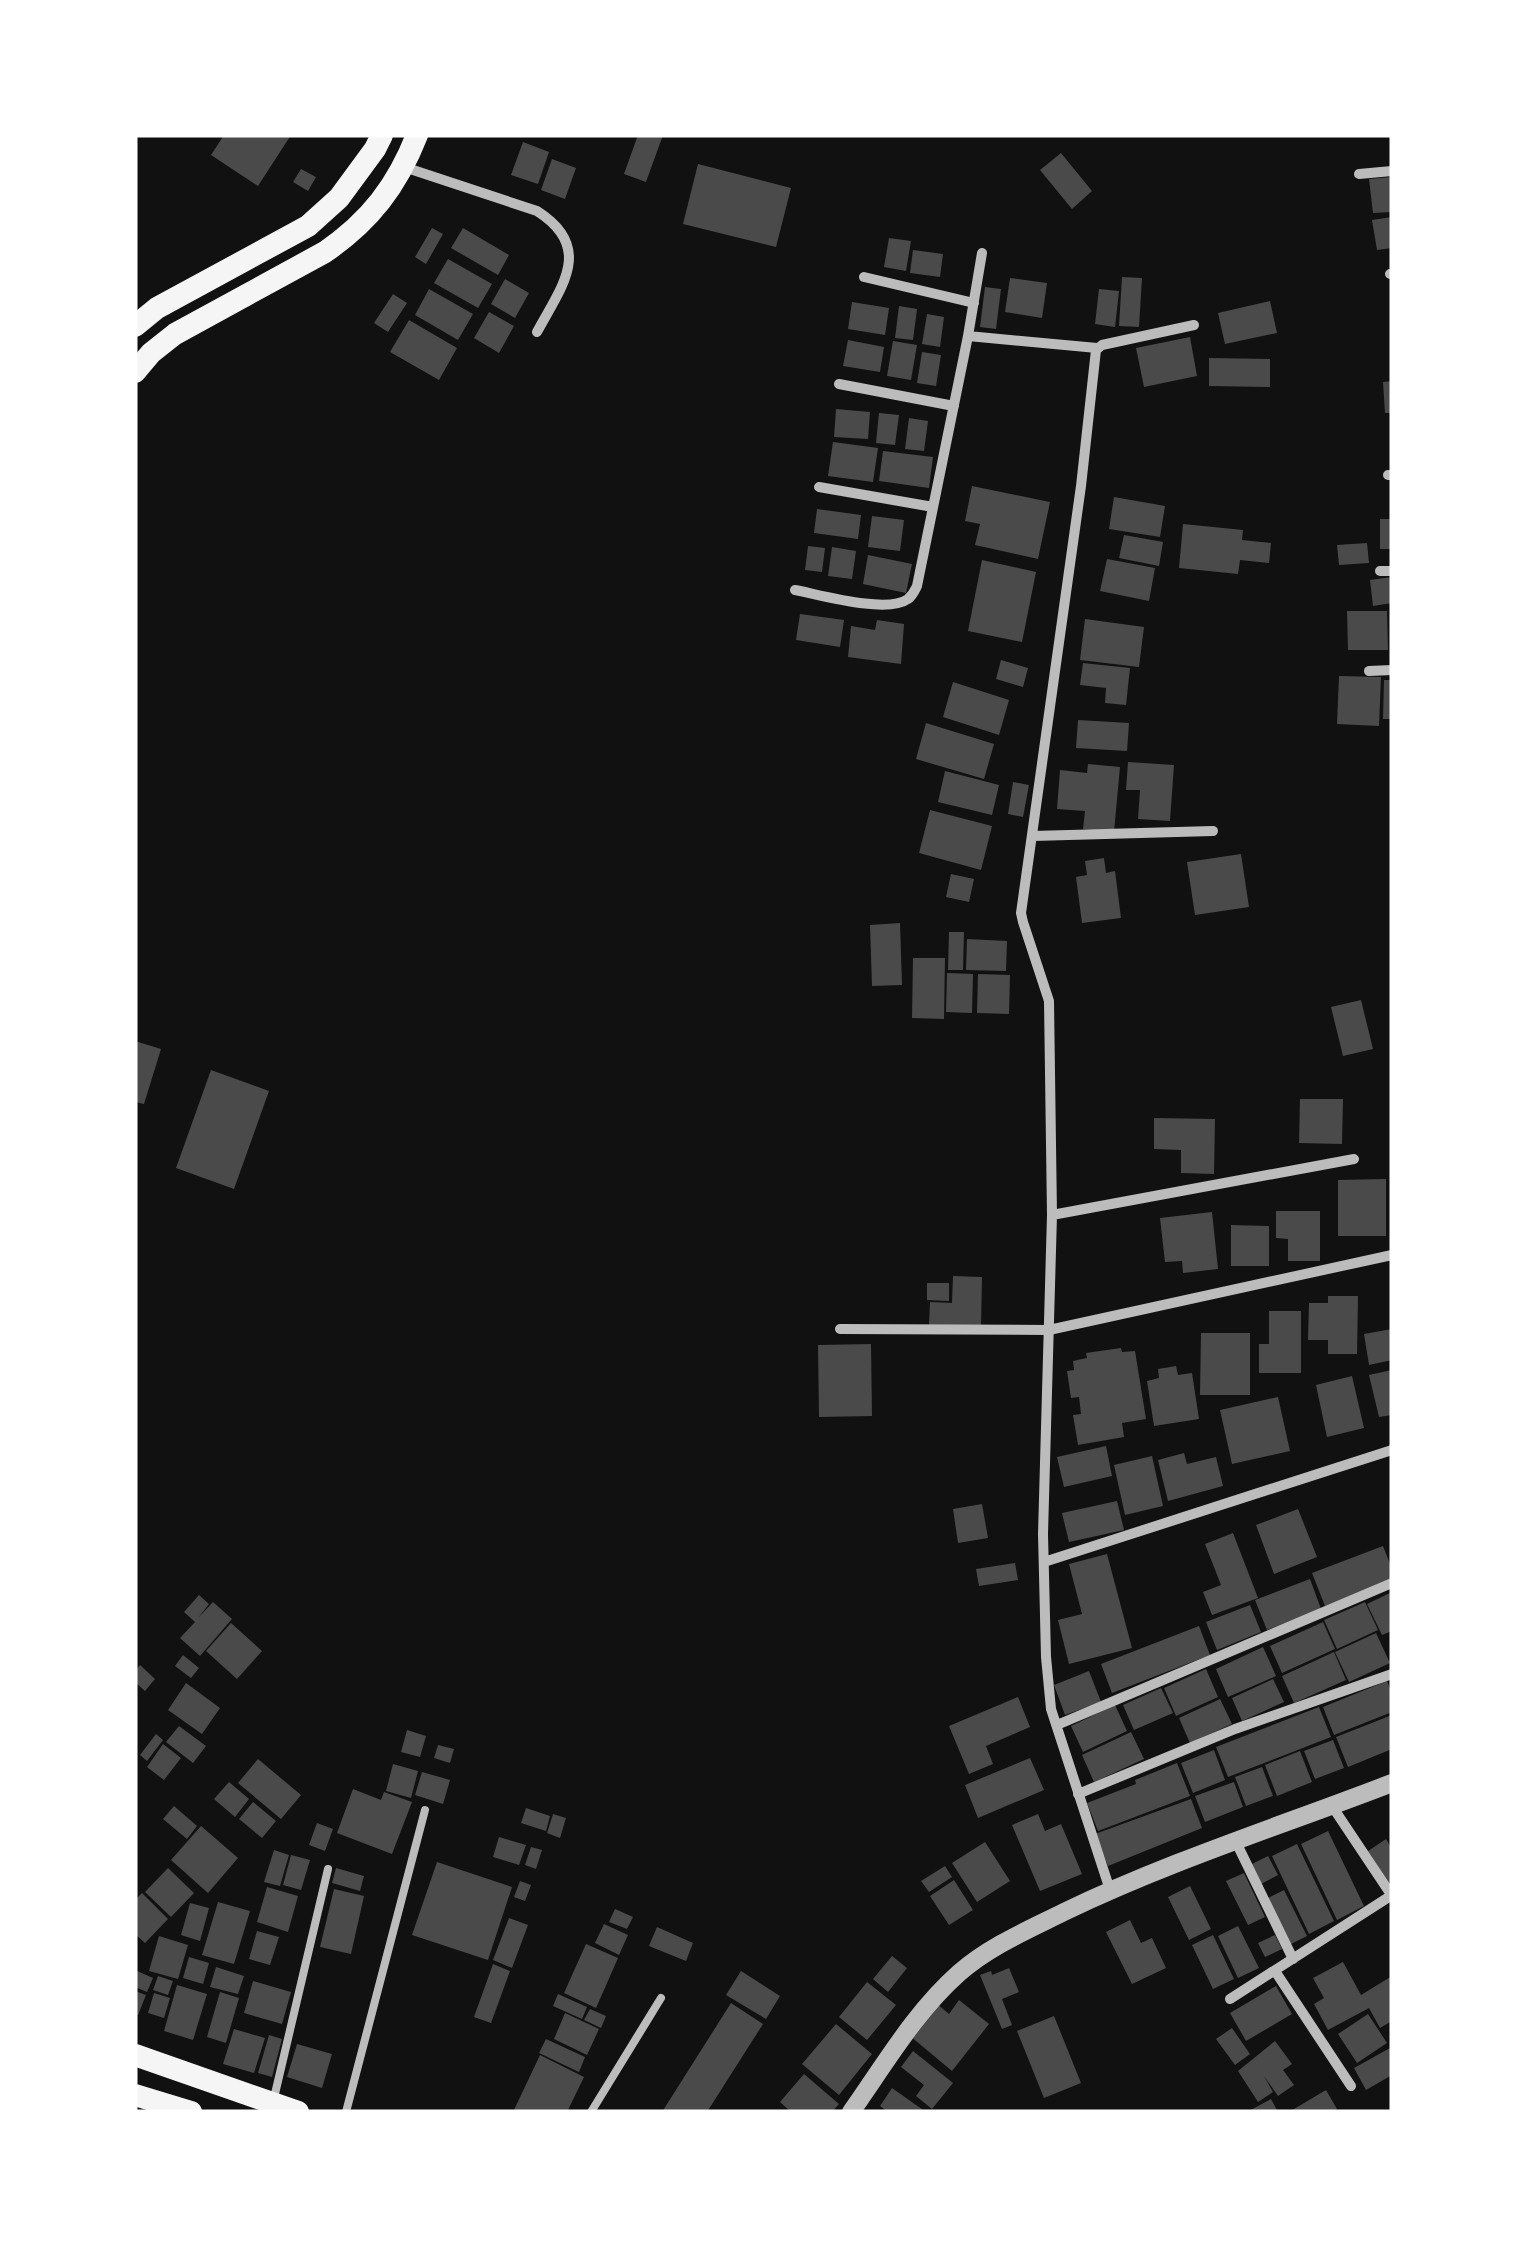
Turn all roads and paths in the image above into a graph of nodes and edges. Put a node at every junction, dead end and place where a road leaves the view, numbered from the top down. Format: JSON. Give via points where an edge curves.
{"nodes":[{"id":1,"x":382,"y":135,"type":"edge"},
{"id":2,"x":416,"y":135,"type":"edge"},
{"id":3,"x":404,"y":167,"type":"junction"},
{"id":4,"x":1392,"y":172,"type":"edge"},
{"id":5,"x":1359,"y":174,"type":"dead end"},
{"id":6,"x":982,"y":253,"type":"dead end"},
{"id":7,"x":864,"y":277,"type":"dead end"},
{"id":8,"x":974,"y":303,"type":"junction"},
{"id":9,"x":1194,"y":325,"type":"dead end"},
{"id":10,"x":135,"y":326,"type":"edge"},
{"id":11,"x":536,"y":332,"type":"dead end"},
{"id":12,"x":968,"y":336,"type":"junction"},
{"id":13,"x":1098,"y":348,"type":"junction"},
{"id":14,"x":135,"y":372,"type":"edge"},
{"id":15,"x":839,"y":384,"type":"dead end"},
{"id":16,"x":954,"y":406,"type":"junction"},
{"id":17,"x":819,"y":486,"type":"dead end"},
{"id":18,"x":933,"y":507,"type":"junction"},
{"id":19,"x":795,"y":590,"type":"dead end"},
{"id":20,"x":1392,"y":670,"type":"edge"},
{"id":21,"x":1369,"y":671,"type":"dead end"},
{"id":22,"x":1213,"y":831,"type":"dead end"},
{"id":23,"x":1034,"y":836,"type":"junction"},
{"id":24,"x":1354,"y":1159,"type":"dead end"},
{"id":25,"x":1052,"y":1215,"type":"junction"},
{"id":26,"x":1392,"y":1255,"type":"edge"},
{"id":27,"x":840,"y":1329,"type":"dead end"},
{"id":28,"x":1049,"y":1330,"type":"junction"},
{"id":29,"x":1392,"y":1450,"type":"edge"},
{"id":30,"x":1044,"y":1562,"type":"junction"},
{"id":31,"x":1392,"y":1583,"type":"edge"},
{"id":32,"x":1392,"y":1674,"type":"edge"},
{"id":33,"x":1057,"y":1725,"type":"junction"},
{"id":34,"x":1392,"y":1783,"type":"edge"},
{"id":35,"x":1078,"y":1794,"type":"junction"},
{"id":36,"x":1332,"y":1806,"type":"junction"},
{"id":37,"x":425,"y":1810,"type":"dead end"},
{"id":38,"x":1236,"y":1842,"type":"junction"},
{"id":39,"x":328,"y":1869,"type":"dead end"},
{"id":40,"x":1110,"y":1890,"type":"junction"},
{"id":41,"x":1392,"y":1895,"type":"edge"},
{"id":42,"x":1293,"y":1959,"type":"junction"},
{"id":43,"x":1274,"y":1970,"type":"junction"},
{"id":44,"x":661,"y":1998,"type":"dead end"},
{"id":45,"x":1230,"y":1999,"type":"dead end"},
{"id":46,"x":135,"y":2055,"type":"edge"},
{"id":47,"x":1351,"y":2086,"type":"dead end"},
{"id":48,"x":135,"y":2095,"type":"edge"},
{"id":49,"x":272,"y":2103,"type":"junction"},
{"id":50,"x":190,"y":2112,"type":"edge"},
{"id":51,"x":298,"y":2112,"type":"edge"},
{"id":52,"x":346,"y":2112,"type":"edge"},
{"id":53,"x":591,"y":2112,"type":"edge"},
{"id":54,"x":851,"y":2112,"type":"edge"}],
"edges":[{"from":1,"to":10,"type":"main road","via":[[316,220]]},
{"from":2,"to":3,"type":"main road"},
{"from":3,"to":11,"type":"street","via":[[556,222],[569,265]]},
{"from":3,"to":14,"type":"main road","via":[[347,237],[175,334]]},
{"from":4,"to":5,"type":"street"},
{"from":6,"to":8,"type":"street"},
{"from":7,"to":8,"type":"street"},
{"from":8,"to":12,"type":"street"},
{"from":9,"to":13,"type":"street"},
{"from":12,"to":13,"type":"street"},
{"from":12,"to":16,"type":"street"},
{"from":13,"to":23,"type":"street"},
{"from":15,"to":16,"type":"street"},
{"from":16,"to":18,"type":"street"},
{"from":17,"to":18,"type":"street"},
{"from":18,"to":19,"type":"street","via":[[916,586],[905,601],[882,606]]},
{"from":20,"to":21,"type":"street"},
{"from":22,"to":23,"type":"street"},
{"from":23,"to":25,"type":"street","via":[[1022,922],[1048,1000]]},
{"from":24,"to":25,"type":"street"},
{"from":25,"to":28,"type":"street"},
{"from":26,"to":28,"type":"street"},
{"from":27,"to":28,"type":"street"},
{"from":28,"to":30,"type":"street"},
{"from":29,"to":30,"type":"street"},
{"from":30,"to":33,"type":"street","via":[[1046,1657]]},
{"from":31,"to":33,"type":"street"},
{"from":32,"to":35,"type":"street","via":[[1234,1729]]},
{"from":33,"to":35,"type":"street"},
{"from":34,"to":36,"type":"street"},
{"from":35,"to":40,"type":"street"},
{"from":36,"to":38,"type":"street"},
{"from":36,"to":41,"type":"street"},
{"from":37,"to":52,"type":"lane"},
{"from":38,"to":40,"type":"street"},
{"from":38,"to":42,"type":"street"},
{"from":39,"to":49,"type":"lane"},
{"from":40,"to":54,"type":"street","via":[[1013,1937],[963,1970],[921,2012]]},
{"from":41,"to":42,"type":"street"},
{"from":42,"to":43,"type":"street"},
{"from":43,"to":45,"type":"street"},
{"from":43,"to":47,"type":"street"},
{"from":44,"to":53,"type":"lane"},
{"from":46,"to":49,"type":"main road"},
{"from":48,"to":50,"type":"main road"},
{"from":49,"to":51,"type":"main road"}]}
